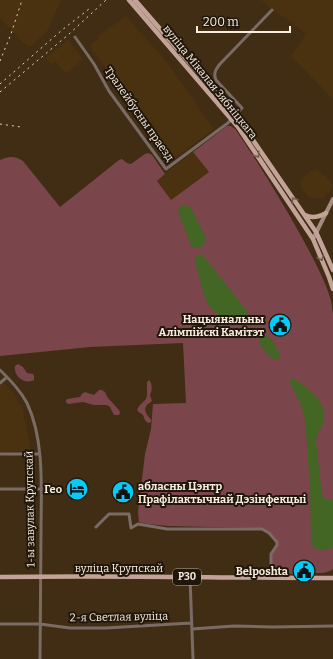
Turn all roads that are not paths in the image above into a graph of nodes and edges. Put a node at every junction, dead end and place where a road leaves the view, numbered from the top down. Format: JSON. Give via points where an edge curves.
{"nodes":[{"id":1,"x":129,"y":0,"type":"edge"},
{"id":2,"x":136,"y":3,"type":"edge"},
{"id":3,"x":272,"y":10,"type":"dead end"},
{"id":4,"x":75,"y":37,"type":"dead end"},
{"id":5,"x":236,"y":115,"type":"junction"},
{"id":6,"x":232,"y":119,"type":"junction"},
{"id":7,"x":333,"y":199,"type":"edge"},
{"id":8,"x":326,"y":213,"type":"junction"},
{"id":9,"x":303,"y":214,"type":"junction"},
{"id":10,"x":316,"y":232,"type":"junction"},
{"id":11,"x":313,"y":239,"type":"junction"},
{"id":12,"x":333,"y":270,"type":"edge"},
{"id":13,"x":331,"y":277,"type":"edge"},
{"id":14,"x":333,"y":289,"type":"edge"},
{"id":15,"x":0,"y":370,"type":"edge"},
{"id":16,"x":7,"y":377,"type":"junction"},
{"id":17,"x":0,"y":383,"type":"edge"},
{"id":18,"x":0,"y":454,"type":"edge"},
{"id":19,"x":39,"y":454,"type":"junction"},
{"id":20,"x":0,"y":489,"type":"edge"},
{"id":21,"x":41,"y":489,"type":"junction"},
{"id":22,"x":96,"y":527,"type":"dead end"},
{"id":23,"x":41,"y":576,"type":"junction"},
{"id":24,"x":0,"y":577,"type":"edge"},
{"id":25,"x":190,"y":577,"type":"junction"},
{"id":26,"x":271,"y":578,"type":"junction"},
{"id":27,"x":333,"y":578,"type":"edge"},
{"id":28,"x":191,"y":623,"type":"junction"},
{"id":29,"x":0,"y":624,"type":"edge"},
{"id":30,"x":40,"y":624,"type":"junction"},
{"id":31,"x":333,"y":626,"type":"edge"},
{"id":32,"x":192,"y":629,"type":"junction"},
{"id":33,"x":40,"y":659,"type":"edge"},
{"id":34,"x":192,"y":659,"type":"edge"}],
"edges":[{"from":1,"to":2,"type":"main road","name":"вуліца Мікалая Зябніцкага"},
{"from":2,"to":5,"type":"main road","name":"вуліца Мікалая Зябніцкага"},
{"from":2,"to":6,"type":"main road","name":"вуліца Мікалая Зябніцкага"},
{"from":3,"to":5,"type":"street","via":[[215,71],[216,80],[242,108]]},
{"from":4,"to":6,"type":"street","name":"Тралейбусны праезд","via":[[109,91],[166,169]]},
{"from":5,"to":6,"type":"street","name":"Тралейбусны праезд"},
{"from":9,"to":5,"type":"main road","name":"вуліца Мікалая Зябніцкага","one_way":true},
{"from":6,"to":11,"type":"main road","name":"вуліца Мікалая Зябніцкага","one_way":true},
{"from":7,"to":8,"type":"main road"},
{"from":8,"to":9,"type":"main road","via":[[314,218]]},
{"from":8,"to":10,"type":"main road"},
{"from":9,"to":10,"type":"main road","name":"вуліца Мікалая Зябніцкага"},
{"from":10,"to":11,"type":"main road"},
{"from":10,"to":12,"type":"main road","name":"вуліца Мікалая Зябніцкага"},
{"from":11,"to":13,"type":"main road","name":"вуліца Мікалая Зябніцкага","one_way":true},
{"from":13,"to":14,"type":"main road","name":"вуліца Мікалая Зябніцкага"},
{"from":15,"to":16,"type":"street","name":"1-ы завулак Крупскай"},
{"from":16,"to":17,"type":"street"},
{"from":16,"to":19,"type":"street","name":"1-ы завулак Крупскай","via":[[29,408]]},
{"from":18,"to":19,"type":"street"},
{"from":19,"to":21,"type":"street","name":"1-ы завулак Крупскай"},
{"from":20,"to":21,"type":"street"},
{"from":21,"to":23,"type":"street","name":"1-ы завулак Крупскай"},
{"from":22,"to":26,"type":"street","via":[[109,514],[129,514],[131,528],[138,524],[167,529],[262,529],[278,542],[271,554]]},
{"from":23,"to":24,"type":"main road","name":"вуліца Крупскай","number":"Р30"},
{"from":23,"to":25,"type":"main road","name":"вуліца Крупскай","number":"Р30"},
{"from":23,"to":30,"type":"street","name":"1-ы завулак Крупскай"},
{"from":25,"to":26,"type":"main road","name":"вуліца Крупскай","number":"Р30"},
{"from":25,"to":28,"type":"street"},
{"from":26,"to":27,"type":"main road","name":"вуліца Крупскай","number":"Р30"},
{"from":28,"to":30,"type":"street","name":"2-я Светлая вуліца","via":[[106,628],[70,628]]},
{"from":28,"to":32,"type":"street"},
{"from":29,"to":30,"type":"street","name":"2-я Светлая вуліца"},
{"from":30,"to":33,"type":"street","name":"1-ы завулак Крупскай"},
{"from":31,"to":32,"type":"street","via":[[234,626]]},
{"from":32,"to":34,"type":"street"}]}
